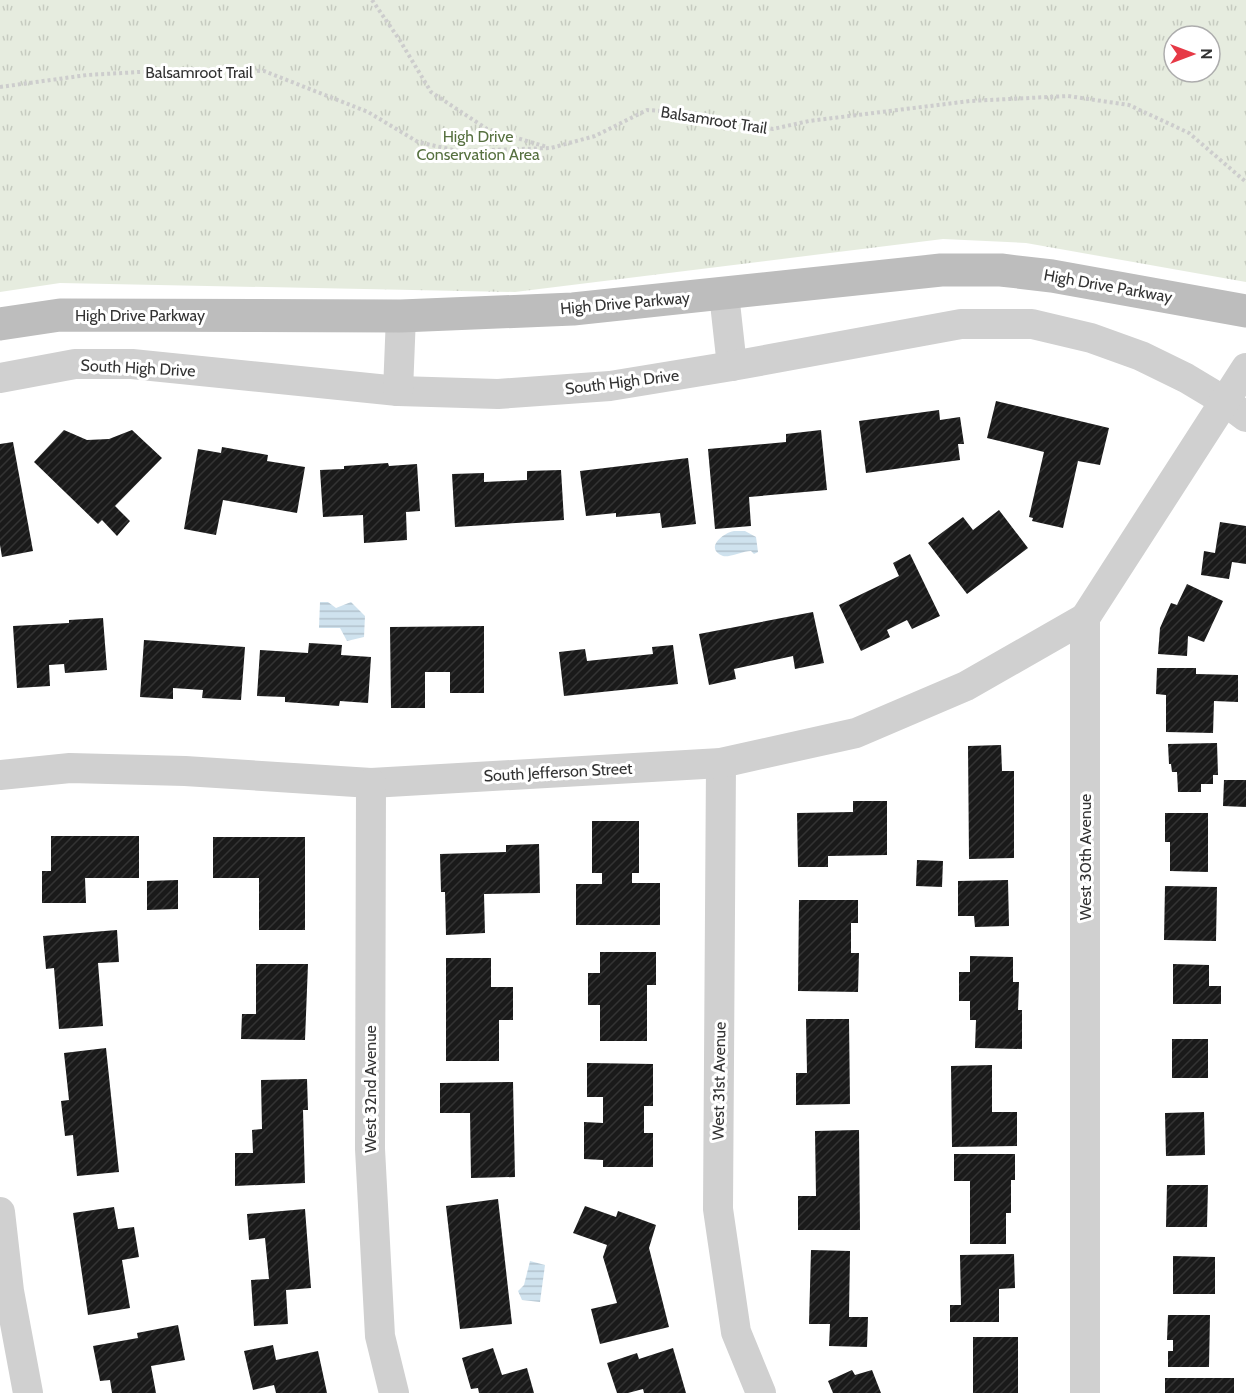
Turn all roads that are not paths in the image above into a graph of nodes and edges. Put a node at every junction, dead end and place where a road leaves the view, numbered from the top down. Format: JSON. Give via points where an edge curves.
{"nodes":[{"id":1,"x":724,"y":294,"type":"junction"},
{"id":2,"x":1246,"y":311,"type":"edge"},
{"id":3,"x":401,"y":316,"type":"junction"},
{"id":4,"x":0,"y":324,"type":"edge"},
{"id":5,"x":732,"y":366,"type":"junction"},
{"id":6,"x":1246,"y":368,"type":"edge"},
{"id":7,"x":0,"y":378,"type":"edge"},
{"id":8,"x":398,"y":391,"type":"junction"},
{"id":9,"x":1236,"y":409,"type":"edge"},
{"id":10,"x":1085,"y":618,"type":"junction"},
{"id":11,"x":721,"y":763,"type":"junction"},
{"id":12,"x":0,"y":775,"type":"edge"},
{"id":13,"x":371,"y":783,"type":"junction"},
{"id":14,"x":0,"y":1212,"type":"edge"},
{"id":15,"x":28,"y":1393,"type":"edge"},
{"id":16,"x":394,"y":1393,"type":"edge"},
{"id":17,"x":760,"y":1393,"type":"edge"},
{"id":18,"x":1085,"y":1393,"type":"edge"}],
"edges":[{"from":1,"to":2,"type":"main road","name":"High Drive Parkway","via":[[941,270],[1001,270]]},
{"from":1,"to":3,"type":"main road","name":"High Drive Parkway","via":[[573,309]]},
{"from":1,"to":5,"type":"street"},
{"from":3,"to":4,"type":"main road","name":"High Drive Parkway","via":[[60,315]]},
{"from":3,"to":8,"type":"street"},
{"from":5,"to":8,"type":"street","name":"South High Drive","via":[[610,386],[498,394]]},
{"from":5,"to":9,"type":"street","name":"South High Drive","via":[[961,324],[1032,324],[1091,338],[1141,356]]},
{"from":6,"to":9,"type":"street"},
{"from":7,"to":8,"type":"street","name":"South High Drive","via":[[75,364],[132,364]]},
{"from":9,"to":10,"type":"street"},
{"from":10,"to":11,"type":"street","name":"South Jefferson Street","via":[[966,686],[856,733]]},
{"from":10,"to":18,"type":"street","name":"West 30th Avenue"},
{"from":11,"to":13,"type":"street","name":"South Jefferson Street"},
{"from":11,"to":17,"type":"street","name":"West 31st Avenue","via":[[718,1209],[736,1332]]},
{"from":12,"to":13,"type":"street","name":"South Jefferson Street","via":[[70,768]]},
{"from":13,"to":16,"type":"street","name":"West 32nd Avenue","via":[[370,1149],[380,1336]]},
{"from":14,"to":15,"type":"street","via":[[9,1291]]}]}
